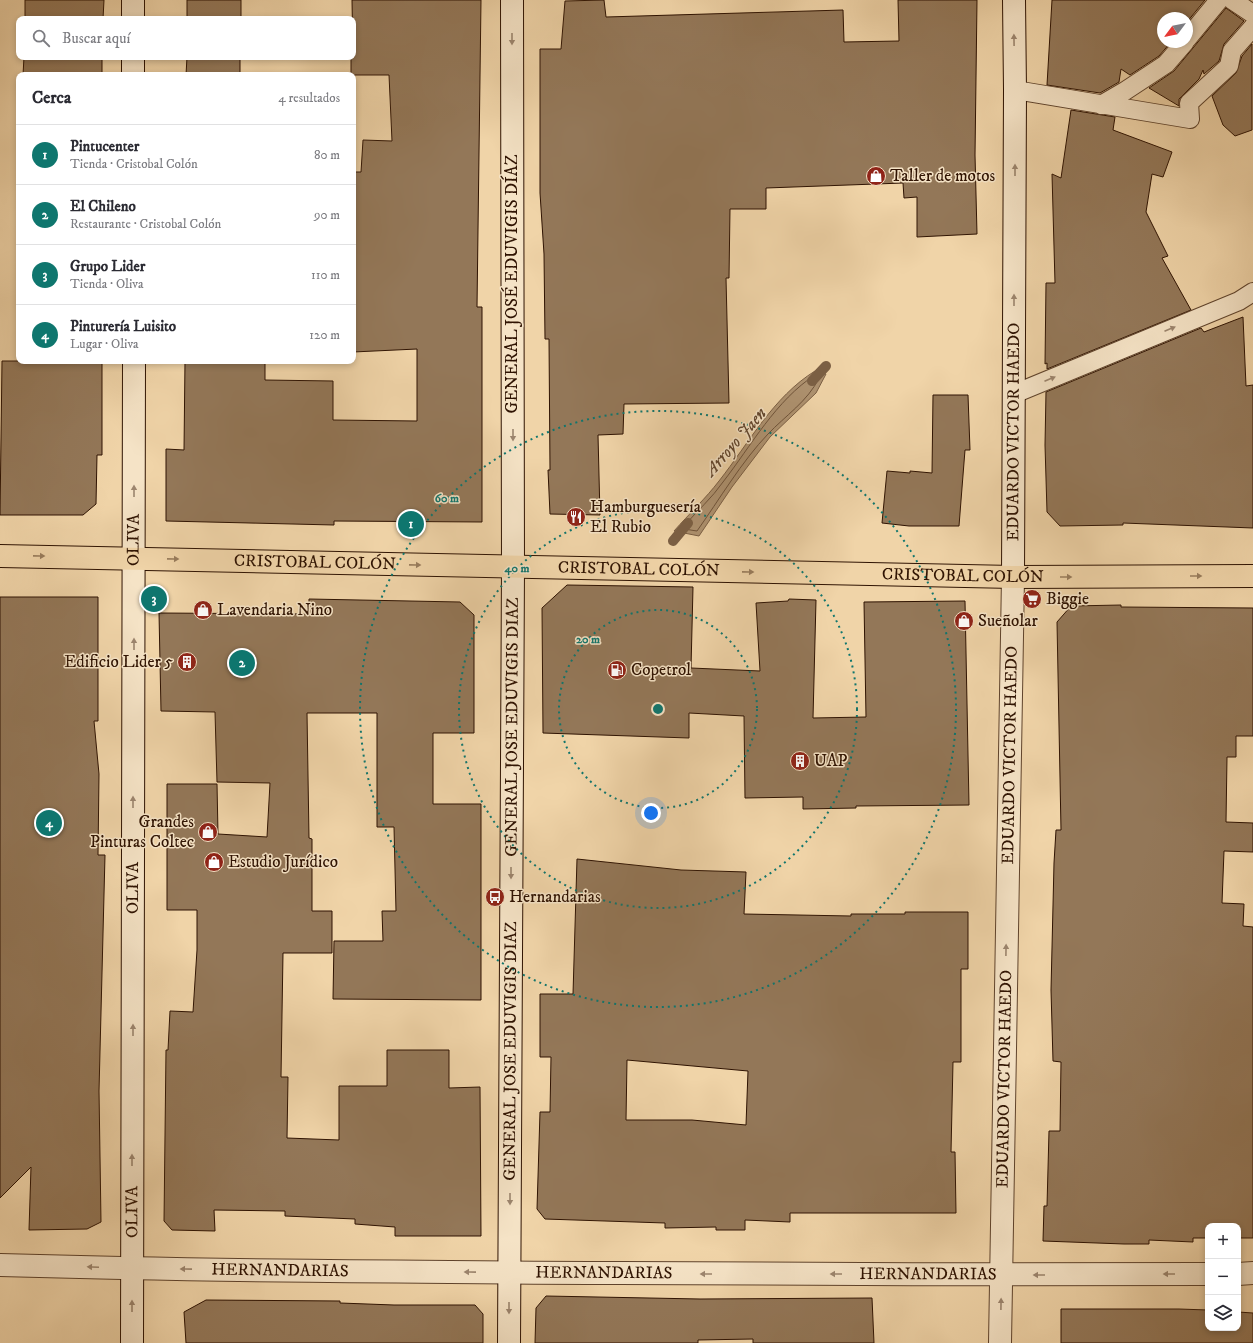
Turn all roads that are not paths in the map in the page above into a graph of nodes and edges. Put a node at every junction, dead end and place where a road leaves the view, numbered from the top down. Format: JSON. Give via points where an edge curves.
{"nodes":[{"id":1,"x":133,"y":0,"type":"edge"},
{"id":2,"x":512,"y":0,"type":"edge"},
{"id":3,"x":1014,"y":0,"type":"edge"},
{"id":4,"x":1219,"y":0,"type":"edge"},
{"id":5,"x":1232,"y":0,"type":"edge"},
{"id":6,"x":1253,"y":14,"type":"edge"},
{"id":7,"x":133,"y":16,"type":"edge"},
{"id":8,"x":1253,"y":27,"type":"edge"},
{"id":9,"x":1193,"y":32,"type":"edge"},
{"id":10,"x":1180,"y":48,"type":"edge"},
{"id":11,"x":133,"y":60,"type":"edge"},
{"id":12,"x":133,"y":72,"type":"edge"},
{"id":13,"x":1015,"y":90,"type":"junction"},
{"id":14,"x":1101,"y":105,"type":"junction"},
{"id":15,"x":1253,"y":292,"type":"edge"},
{"id":16,"x":134,"y":364,"type":"edge"},
{"id":17,"x":1014,"y":394,"type":"junction"},
{"id":18,"x":0,"y":556,"type":"edge"},
{"id":19,"x":134,"y":558,"type":"junction"},
{"id":20,"x":513,"y":568,"type":"junction"},
{"id":21,"x":1253,"y":576,"type":"edge"},
{"id":22,"x":1013,"y":577,"type":"junction"},
{"id":23,"x":0,"y":1264,"type":"edge"},
{"id":24,"x":132,"y":1269,"type":"junction"},
{"id":25,"x":509,"y":1273,"type":"junction"},
{"id":26,"x":1205,"y":1274,"type":"edge"},
{"id":27,"x":1241,"y":1274,"type":"edge"},
{"id":28,"x":1253,"y":1274,"type":"edge"},
{"id":29,"x":1001,"y":1275,"type":"junction"},
{"id":30,"x":132,"y":1343,"type":"edge"},
{"id":31,"x":509,"y":1343,"type":"edge"},
{"id":32,"x":1000,"y":1343,"type":"edge"}],
"edges":[{"from":1,"to":7,"type":"street"},
{"from":2,"to":20,"type":"street","name":"GENERAL JOSÉ EDUVIGIS DÍAZ","one_way":true},
{"from":13,"to":3,"type":"street","name":"EDUARDO VICTOR HAEDO","one_way":true},
{"from":4,"to":9,"type":"lane"},
{"from":5,"to":6,"type":"lane"},
{"from":8,"to":14,"type":"lane","via":[[1232,51],[1229,66],[1189,104],[1190,119]]},
{"from":10,"to":14,"type":"lane","via":[[1166,64]]},
{"from":11,"to":12,"type":"street"},
{"from":13,"to":14,"type":"lane"},
{"from":17,"to":13,"type":"street","name":"EDUARDO VICTOR HAEDO","one_way":true},
{"from":17,"to":15,"type":"lane","one_way":true},
{"from":19,"to":16,"type":"street","name":"OLIVA","one_way":true},
{"from":17,"to":22,"type":"street","name":"EDUARDO VICTOR HAEDO"},
{"from":18,"to":19,"type":"main road","name":"CRISTOBAL COLÓN","one_way":true},
{"from":19,"to":20,"type":"main road","name":"CRISTOBAL COLÓN","one_way":true},
{"from":24,"to":19,"type":"street","name":"OLIVA","one_way":true},
{"from":20,"to":22,"type":"main road","name":"CRISTOBAL COLÓN","one_way":true},
{"from":20,"to":25,"type":"street","name":"GENERAL JOSE EDUVIGIS DIAZ","one_way":true},
{"from":22,"to":21,"type":"main road","name":"CRISTOBAL COLÓN","one_way":true},
{"from":29,"to":22,"type":"street","name":"EDUARDO VICTOR HAEDO","one_way":true},
{"from":24,"to":23,"type":"street","name":"HERNANDARIAS","one_way":true},
{"from":25,"to":24,"type":"street","name":"HERNANDARIAS","one_way":true},
{"from":30,"to":24,"type":"street","name":"OLIVA","one_way":true},
{"from":29,"to":25,"type":"street","name":"HERNANDARIAS","one_way":true},
{"from":25,"to":31,"type":"street","name":"GENERAL JOSE EDUVIGIS DIAZ","one_way":true},
{"from":26,"to":29,"type":"street","name":"HERNANDARIAS","one_way":true},
{"from":27,"to":28,"type":"street"},
{"from":32,"to":29,"type":"street","name":"EDUARDO VICTOR HAEDO","one_way":true}]}
